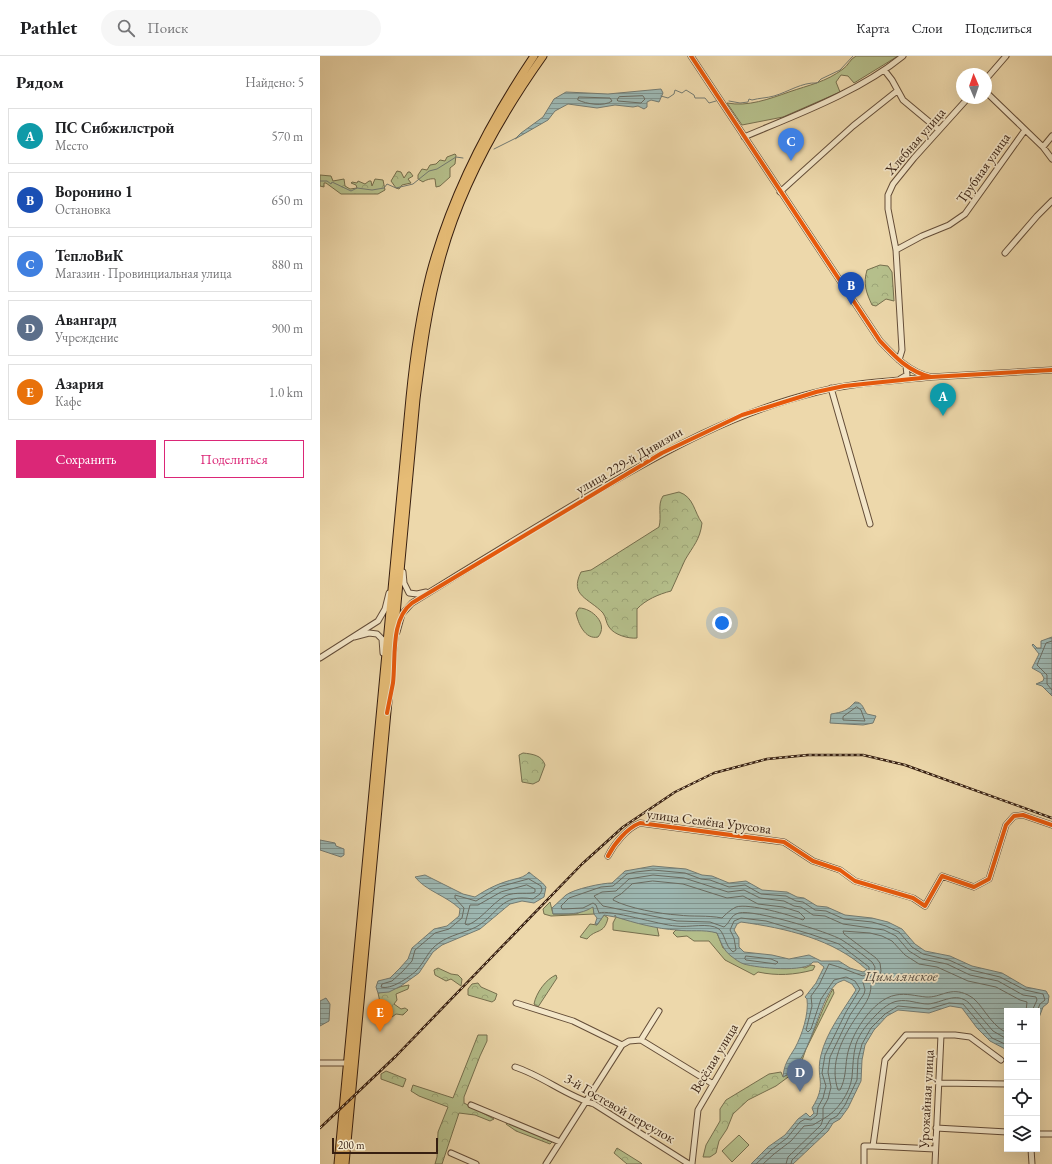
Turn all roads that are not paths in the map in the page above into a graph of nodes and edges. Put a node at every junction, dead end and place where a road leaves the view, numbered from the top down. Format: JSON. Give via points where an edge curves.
{"nodes":[{"id":1,"x":534,"y":56,"type":"edge"},
{"id":2,"x":543,"y":56,"type":"edge"},
{"id":3,"x":691,"y":56,"type":"edge"},
{"id":4,"x":903,"y":56,"type":"edge"},
{"id":5,"x":1006,"y":56,"type":"edge"},
{"id":6,"x":885,"y":71,"type":"junction"},
{"id":7,"x":992,"y":72,"type":"edge"},
{"id":8,"x":897,"y":91,"type":"junction"},
{"id":9,"x":992,"y":98,"type":"edge"},
{"id":10,"x":963,"y":104,"type":"edge"},
{"id":11,"x":939,"y":130,"type":"junction"},
{"id":12,"x":1025,"y":130,"type":"junction"},
{"id":13,"x":1052,"y":136,"type":"edge"},
{"id":14,"x":744,"y":137,"type":"junction"},
{"id":15,"x":1043,"y":147,"type":"junction"},
{"id":16,"x":1052,"y":159,"type":"edge"},
{"id":17,"x":780,"y":192,"type":"junction"},
{"id":18,"x":1052,"y":201,"type":"edge"},
{"id":19,"x":896,"y":250,"type":"junction"},
{"id":20,"x":1005,"y":253,"type":"dead end"},
{"id":21,"x":898,"y":360,"type":"junction"},
{"id":22,"x":906,"y":366,"type":"junction"},
{"id":23,"x":1052,"y":370,"type":"edge"},
{"id":24,"x":914,"y":372,"type":"junction"},
{"id":25,"x":931,"y":377,"type":"junction"},
{"id":26,"x":895,"y":381,"type":"junction"},
{"id":27,"x":832,"y":388,"type":"junction"},
{"id":28,"x":412,"y":439,"type":"junction"},
{"id":29,"x":870,"y":524,"type":"dead end"},
{"id":30,"x":397,"y":532,"type":"junction"},
{"id":31,"x":436,"y":588,"type":"junction"},
{"id":32,"x":354,"y":637,"type":"junction"},
{"id":33,"x":320,"y":658,"type":"edge"},
{"id":34,"x":387,"y":714,"type":"junction"},
{"id":35,"x":374,"y":777,"type":"junction"},
{"id":36,"x":1052,"y":825,"type":"edge"},
{"id":37,"x":608,"y":856,"type":"dead end"},
{"id":38,"x":800,"y":993,"type":"dead end"},
{"id":39,"x":516,"y":1004,"type":"dead end"},
{"id":40,"x":659,"y":1011,"type":"dead end"},
{"id":41,"x":941,"y":1034,"type":"junction"},
{"id":42,"x":641,"y":1040,"type":"junction"},
{"id":43,"x":622,"y":1045,"type":"junction"},
{"id":44,"x":1001,"y":1060,"type":"dead end"},
{"id":45,"x":320,"y":1063,"type":"edge"},
{"id":46,"x":347,"y":1063,"type":"junction"},
{"id":47,"x":515,"y":1067,"type":"dead end"},
{"id":48,"x":940,"y":1083,"type":"junction"},
{"id":49,"x":713,"y":1084,"type":"junction"},
{"id":50,"x":1004,"y":1084,"type":"edge"},
{"id":51,"x":586,"y":1102,"type":"junction"},
{"id":52,"x":471,"y":1105,"type":"dead end"},
{"id":53,"x":936,"y":1128,"type":"junction"},
{"id":54,"x":1004,"y":1132,"type":"edge"},
{"id":55,"x":1040,"y":1134,"type":"edge"},
{"id":56,"x":1052,"y":1134,"type":"edge"},
{"id":57,"x":347,"y":1137,"type":"junction"},
{"id":58,"x":560,"y":1142,"type":"junction"},
{"id":59,"x":873,"y":1146,"type":"junction"},
{"id":60,"x":935,"y":1149,"type":"junction"},
{"id":61,"x":1031,"y":1152,"type":"edge"},
{"id":62,"x":451,"y":1153,"type":"dead end"},
{"id":63,"x":338,"y":1164,"type":"edge"},
{"id":64,"x":345,"y":1164,"type":"edge"},
{"id":65,"x":349,"y":1164,"type":"edge"},
{"id":66,"x":476,"y":1164,"type":"edge"},
{"id":67,"x":546,"y":1164,"type":"edge"},
{"id":68,"x":689,"y":1164,"type":"edge"},
{"id":69,"x":692,"y":1164,"type":"edge"},
{"id":70,"x":864,"y":1164,"type":"edge"},
{"id":71,"x":935,"y":1164,"type":"edge"},
{"id":72,"x":1032,"y":1164,"type":"edge"}],
"edges":[{"from":1,"to":30,"type":"highway","via":[[478,148],[451,208],[435,257],[425,295],[415,355]]},
{"from":2,"to":28,"type":"highway","via":[[513,100],[484,150],[446,242],[424,335]]},
{"from":3,"to":14,"type":"street"},
{"from":4,"to":6,"type":"street"},
{"from":5,"to":7,"type":"street"},
{"from":6,"to":8,"type":"street"},
{"from":6,"to":14,"type":"street","via":[[809,110]]},
{"from":8,"to":11,"type":"street","via":[[903,100]]},
{"from":8,"to":17,"type":"street","via":[[853,126]]},
{"from":9,"to":12,"type":"street"},
{"from":10,"to":11,"type":"street","name":"Хлебная улица"},
{"from":11,"to":19,"type":"street","name":"Хлебная улица","via":[[893,184],[888,195],[888,209]]},
{"from":12,"to":15,"type":"street"},
{"from":12,"to":19,"type":"street","name":"Трубная улица","via":[[965,214],[949,225]]},
{"from":13,"to":15,"type":"street"},
{"from":14,"to":17,"type":"street"},
{"from":15,"to":16,"type":"street"},
{"from":17,"to":21,"type":"street","via":[[880,341]]},
{"from":18,"to":20,"type":"street"},
{"from":19,"to":21,"type":"street","name":"Хлебная улица","via":[[902,350]]},
{"from":21,"to":22,"type":"street"},
{"from":22,"to":24,"type":"street"},
{"from":22,"to":26,"type":"street","via":[[905,377]]},
{"from":23,"to":25,"type":"street","name":"улица 229-й Дивизии"},
{"from":24,"to":25,"type":"street"},
{"from":24,"to":26,"type":"street","via":[[909,377]]},
{"from":25,"to":26,"type":"street","name":"улица 229-й Дивизии"},
{"from":26,"to":27,"type":"street","name":"улица 229-й Дивизии"},
{"from":27,"to":29,"type":"street"},
{"from":27,"to":31,"type":"street","name":"улица 229-й Дивизии","via":[[742,415],[700,433],[554,516]]},
{"from":28,"to":31,"type":"street","via":[[412,483],[403,578],[406,589],[411,594],[420,594]]},
{"from":28,"to":34,"type":"highway"},
{"from":30,"to":32,"type":"street","via":[[385,609],[378,622]]},
{"from":30,"to":35,"type":"highway"},
{"from":31,"to":34,"type":"street","via":[[412,603],[402,614],[397,632]]},
{"from":32,"to":33,"type":"street"},
{"from":32,"to":35,"type":"street","via":[[375,634],[380,636],[383,645],[374,743]]},
{"from":34,"to":57,"type":"highway"},
{"from":35,"to":46,"type":"highway"},
{"from":36,"to":37,"type":"street","name":"улица Семёна Урусова","via":[[1017,814],[1006,825],[989,879],[974,887],[942,876],[925,906],[913,898],[855,881],[840,870],[813,861],[784,842],[640,823],[614,845]]},
{"from":38,"to":49,"type":"street","name":"Весёлая улица","via":[[750,1022]]},
{"from":39,"to":43,"type":"street","via":[[573,1021]]},
{"from":40,"to":42,"type":"street"},
{"from":41,"to":44,"type":"street","via":[[970,1037]]},
{"from":41,"to":48,"type":"street","name":"Урожайная улица"},
{"from":41,"to":59,"type":"street","via":[[906,1035],[885,1060]]},
{"from":42,"to":43,"type":"street","via":[[629,1041]]},
{"from":42,"to":49,"type":"street"},
{"from":43,"to":51,"type":"street"},
{"from":45,"to":46,"type":"street"},
{"from":46,"to":63,"type":"highway"},
{"from":47,"to":51,"type":"street","name":"3-й Гостевой переулок","via":[[547,1080]]},
{"from":48,"to":50,"type":"street"},
{"from":48,"to":53,"type":"street","name":"Урожайная улица"},
{"from":49,"to":69,"type":"street","name":"Весёлая улица","via":[[698,1110]]},
{"from":51,"to":58,"type":"street"},
{"from":51,"to":68,"type":"street","name":"3-й Гостевой переулок","via":[[594,1104]]},
{"from":52,"to":58,"type":"street"},
{"from":53,"to":54,"type":"street"},
{"from":53,"to":60,"type":"street","name":"Урожайная улица"},
{"from":55,"to":56,"type":"street"},
{"from":57,"to":64,"type":"highway"},
{"from":57,"to":65,"type":"street"},
{"from":58,"to":67,"type":"street"},
{"from":59,"to":60,"type":"street"},
{"from":59,"to":70,"type":"street","via":[[864,1146]]},
{"from":60,"to":71,"type":"street","name":"Урожайная улица"},
{"from":61,"to":72,"type":"street"},
{"from":62,"to":66,"type":"street"}]}
